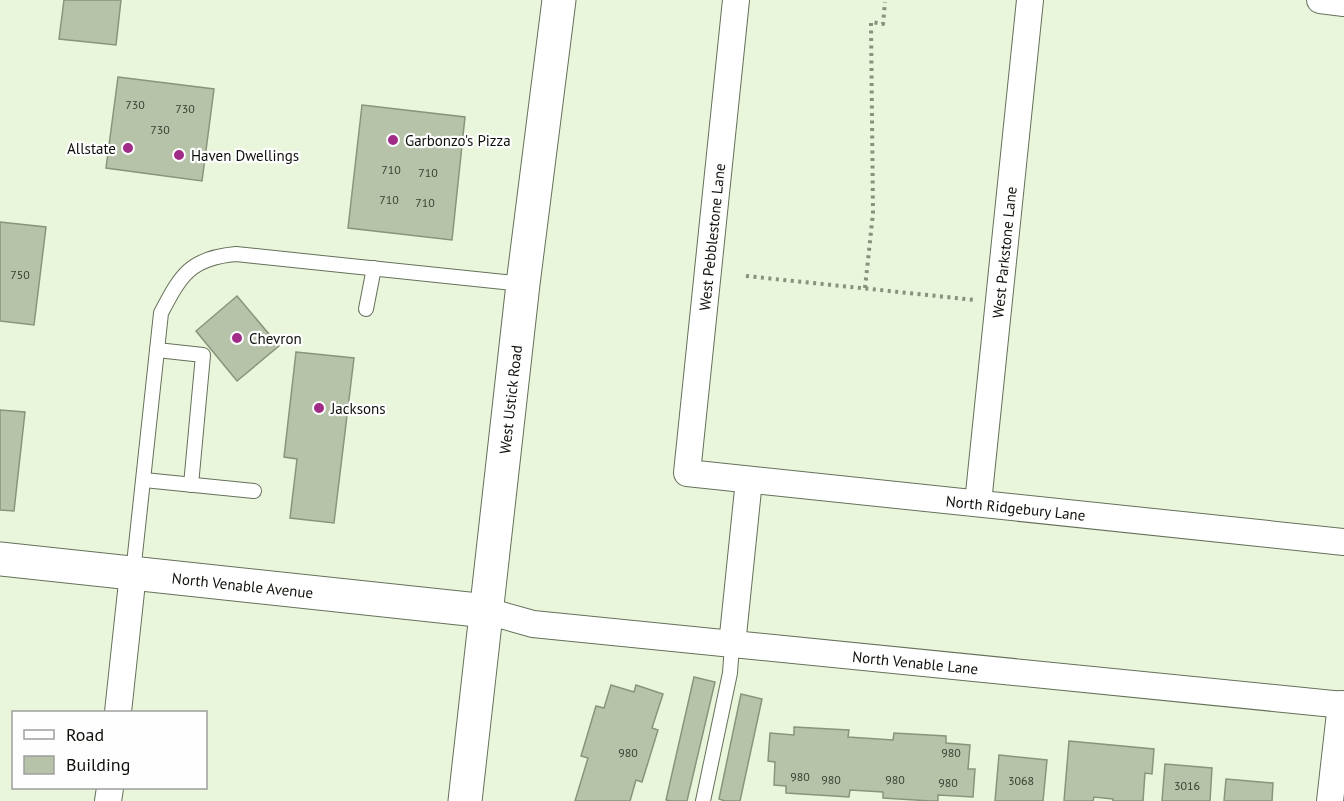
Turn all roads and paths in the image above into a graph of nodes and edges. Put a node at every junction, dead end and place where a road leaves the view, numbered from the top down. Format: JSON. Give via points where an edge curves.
{"nodes":[{"id":1,"x":559,"y":0,"type":"edge"},
{"id":2,"x":736,"y":0,"type":"edge"},
{"id":3,"x":1030,"y":0,"type":"edge"},
{"id":4,"x":1320,"y":0,"type":"edge"},
{"id":5,"x":885,"y":2,"type":"dead end"},
{"id":6,"x":1344,"y":3,"type":"edge"},
{"id":7,"x":374,"y":268,"type":"junction"},
{"id":8,"x":746,"y":276,"type":"dead end"},
{"id":9,"x":523,"y":284,"type":"junction"},
{"id":10,"x":865,"y":288,"type":"junction"},
{"id":11,"x":984,"y":301,"type":"dead end"},
{"id":12,"x":366,"y":309,"type":"dead end"},
{"id":13,"x":157,"y":350,"type":"junction"},
{"id":14,"x":687,"y":473,"type":"joint"},
{"id":15,"x":144,"y":480,"type":"junction"},
{"id":16,"x":749,"y":480,"type":"junction"},
{"id":17,"x":191,"y":485,"type":"junction"},
{"id":18,"x":254,"y":491,"type":"dead end"},
{"id":19,"x":978,"y":503,"type":"junction"},
{"id":20,"x":1344,"y":542,"type":"edge"},
{"id":21,"x":0,"y":559,"type":"edge"},
{"id":22,"x":133,"y":573,"type":"junction"},
{"id":23,"x":487,"y":611,"type":"junction"},
{"id":24,"x":732,"y":645,"type":"junction"},
{"id":25,"x":1342,"y":704,"type":"edge"},
{"id":26,"x":118,"y":711,"type":"edge"},
{"id":27,"x":465,"y":801,"type":"edge"},
{"id":28,"x":703,"y":801,"type":"edge"},
{"id":29,"x":1330,"y":801,"type":"edge"}],
"edges":[{"from":1,"to":9,"type":"main road","name":"West Ustick Road"},
{"from":2,"to":14,"type":"street","name":"West Pebblestone Lane"},
{"from":3,"to":19,"type":"street","name":"West Parkstone Lane"},
{"from":4,"to":6,"type":"street"},
{"from":5,"to":10,"type":"path","via":[[883,24],[871,22],[873,213]]},
{"from":7,"to":9,"type":"lane"},
{"from":7,"to":12,"type":"lane"},
{"from":7,"to":13,"type":"lane","via":[[220,255],[192,267],[177,281],[161,313]]},
{"from":8,"to":10,"type":"path"},
{"from":9,"to":23,"type":"main road","name":"West Ustick Road"},
{"from":10,"to":11,"type":"path"},
{"from":13,"to":15,"type":"lane"},
{"from":13,"to":17,"type":"lane","via":[[203,355]]},
{"from":14,"to":16,"type":"street","name":"North Ridgebury Lane"},
{"from":15,"to":17,"type":"lane"},
{"from":15,"to":22,"type":"lane"},
{"from":16,"to":19,"type":"street","name":"North Ridgebury Lane"},
{"from":16,"to":24,"type":"street"},
{"from":17,"to":18,"type":"lane"},
{"from":19,"to":20,"type":"street","name":"North Ridgebury Lane"},
{"from":21,"to":22,"type":"main road","name":"North Venable Avenue"},
{"from":22,"to":23,"type":"main road","name":"North Venable Avenue"},
{"from":22,"to":26,"type":"street"},
{"from":23,"to":24,"type":"street","name":"North Venable Lane","via":[[533,624]]},
{"from":23,"to":27,"type":"main road","name":"West Ustick Road"},
{"from":24,"to":25,"type":"street","name":"North Venable Lane"},
{"from":24,"to":28,"type":"lane"},
{"from":25,"to":29,"type":"street"}]}
